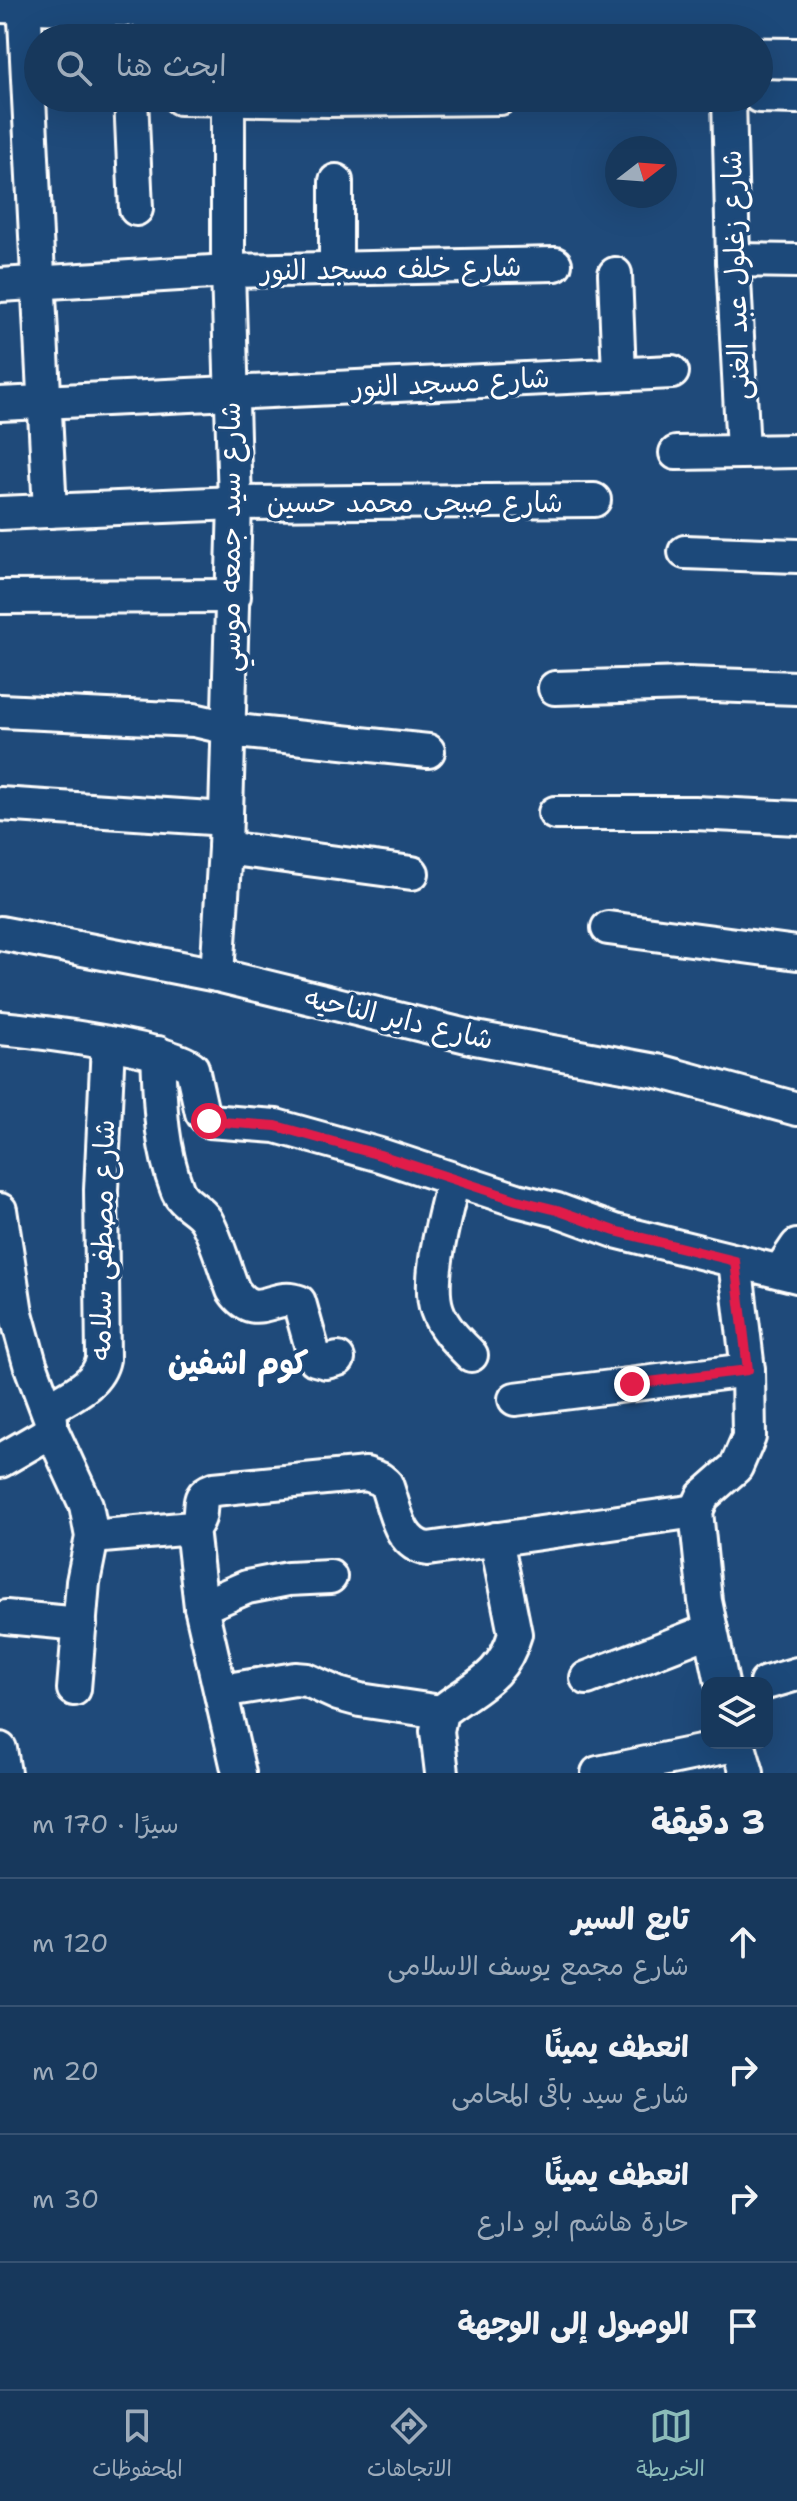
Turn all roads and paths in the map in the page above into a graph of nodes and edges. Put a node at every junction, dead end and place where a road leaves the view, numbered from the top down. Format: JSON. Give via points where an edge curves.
{"nodes":[{"id":1,"x":0,"y":0,"type":"edge"},
{"id":2,"x":24,"y":0,"type":"edge"},
{"id":3,"x":167,"y":2,"type":"edge"},
{"id":4,"x":410,"y":5,"type":"edge"},
{"id":5,"x":564,"y":6,"type":"edge"},
{"id":6,"x":788,"y":10,"type":"edge"},
{"id":7,"x":235,"y":13,"type":"edge"},
{"id":8,"x":331,"y":23,"type":"edge"},
{"id":9,"x":22,"y":96,"type":"edge"},
{"id":10,"x":773,"y":96,"type":"edge"},
{"id":11,"x":797,"y":97,"type":"edge"},
{"id":12,"x":132,"y":112,"type":"edge"},
{"id":13,"x":228,"y":112,"type":"edge"},
{"id":14,"x":729,"y":112,"type":"edge"},
{"id":15,"x":336,"y":181,"type":"dead end"},
{"id":16,"x":136,"y":209,"type":"dead end"},
{"id":17,"x":733,"y":260,"type":"junction"},
{"id":18,"x":797,"y":261,"type":"edge"},
{"id":19,"x":555,"y":264,"type":"dead end"},
{"id":20,"x":336,"y":269,"type":"junction"},
{"id":21,"x":228,"y":271,"type":"junction"},
{"id":22,"x":615,"y":274,"type":"dead end"},
{"id":23,"x":38,"y":283,"type":"junction"},
{"id":24,"x":0,"y":285,"type":"edge"},
{"id":25,"x":672,"y":372,"type":"dead end"},
{"id":26,"x":619,"y":374,"type":"junction"},
{"id":27,"x":230,"y":392,"type":"junction"},
{"id":28,"x":44,"y":402,"type":"junction"},
{"id":29,"x":0,"y":404,"type":"edge"},
{"id":30,"x":743,"y":451,"type":"junction"},
{"id":31,"x":797,"y":451,"type":"edge"},
{"id":32,"x":676,"y":453,"type":"dead end"},
{"id":33,"x":594,"y":500,"type":"dead end"},
{"id":34,"x":235,"y":503,"type":"junction"},
{"id":35,"x":50,"y":511,"type":"junction"},
{"id":36,"x":0,"y":513,"type":"edge"},
{"id":37,"x":685,"y":552,"type":"dead end"},
{"id":38,"x":797,"y":556,"type":"edge"},
{"id":39,"x":234,"y":596,"type":"junction"},
{"id":40,"x":0,"y":597,"type":"edge"},
{"id":41,"x":555,"y":688,"type":"dead end"},
{"id":42,"x":797,"y":688,"type":"edge"},
{"id":43,"x":0,"y":711,"type":"edge"},
{"id":44,"x":229,"y":727,"type":"junction"},
{"id":45,"x":428,"y":751,"type":"dead end"},
{"id":46,"x":0,"y":804,"type":"edge"},
{"id":47,"x":555,"y":813,"type":"dead end"},
{"id":48,"x":797,"y":818,"type":"edge"},
{"id":49,"x":226,"y":834,"type":"junction"},
{"id":50,"x":412,"y":873,"type":"dead end"},
{"id":51,"x":608,"y":928,"type":"dead end"},
{"id":52,"x":0,"y":933,"type":"edge"},
{"id":53,"x":797,"y":953,"type":"edge"},
{"id":54,"x":217,"y":975,"type":"junction"},
{"id":55,"x":0,"y":1028,"type":"edge"},
{"id":56,"x":108,"y":1044,"type":"junction"},
{"id":57,"x":158,"y":1053,"type":"junction"},
{"id":58,"x":797,"y":1109,"type":"edge"},
{"id":59,"x":453,"y":1180,"type":"junction"},
{"id":60,"x":0,"y":1210,"type":"edge"},
{"id":61,"x":735,"y":1261,"type":"junction"},
{"id":62,"x":791,"y":1264,"type":"edge"},
{"id":63,"x":471,"y":1355,"type":"dead end"},
{"id":64,"x":338,"y":1359,"type":"dead end"},
{"id":65,"x":748,"y":1370,"type":"junction"},
{"id":66,"x":515,"y":1399,"type":"dead end"},
{"id":67,"x":50,"y":1419,"type":"junction"},
{"id":68,"x":0,"y":1461,"type":"edge"},
{"id":69,"x":696,"y":1511,"type":"junction"},
{"id":70,"x":192,"y":1528,"type":"junction"},
{"id":71,"x":92,"y":1537,"type":"junction"},
{"id":72,"x":496,"y":1539,"type":"junction"},
{"id":73,"x":330,"y":1577,"type":"dead end"},
{"id":74,"x":201,"y":1607,"type":"junction"},
{"id":75,"x":6,"y":1617,"type":"dead end"},
{"id":76,"x":80,"y":1624,"type":"junction"},
{"id":77,"x":711,"y":1630,"type":"junction"},
{"id":78,"x":797,"y":1674,"type":"edge"},
{"id":79,"x":721,"y":1677,"type":"edge"},
{"id":80,"x":587,"y":1678,"type":"dead end"},
{"id":81,"x":773,"y":1681,"type":"edge"},
{"id":82,"x":74,"y":1689,"type":"dead end"},
{"id":83,"x":221,"y":1691,"type":"junction"},
{"id":84,"x":441,"y":1712,"type":"junction"},
{"id":85,"x":0,"y":1749,"type":"edge"},
{"id":86,"x":741,"y":1753,"type":"edge"},
{"id":87,"x":4,"y":1773,"type":"edge"},
{"id":88,"x":239,"y":1773,"type":"edge"},
{"id":89,"x":442,"y":1773,"type":"edge"},
{"id":90,"x":598,"y":1773,"type":"edge"}],
"edges":[{"from":1,"to":2,"type":"street"},
{"from":2,"to":3,"type":"street"},
{"from":2,"to":9,"type":"street"},
{"from":3,"to":7,"type":"street"},
{"from":4,"to":5,"type":"street"},
{"from":4,"to":8,"type":"street"},
{"from":5,"to":6,"type":"street"},
{"from":7,"to":8,"type":"street"},
{"from":9,"to":23,"type":"street"},
{"from":10,"to":11,"type":"street"},
{"from":12,"to":16,"type":"street"},
{"from":13,"to":21,"type":"street","name":"شارع سيد جمعه موسي"},
{"from":14,"to":17,"type":"street","name":"شارع زغلول عبد الغنى"},
{"from":15,"to":20,"type":"street"},
{"from":17,"to":18,"type":"street"},
{"from":17,"to":30,"type":"street","name":"شارع زغلول عبد الغنى"},
{"from":19,"to":20,"type":"street","name":"شارع خلف مسجد النور"},
{"from":20,"to":21,"type":"street","name":"شارع خلف مسجد النور"},
{"from":21,"to":23,"type":"street","name":"شارع خلف مسجد النور"},
{"from":21,"to":27,"type":"street","name":"شارع سيد جمعه موسي"},
{"from":22,"to":26,"type":"street"},
{"from":23,"to":24,"type":"street","name":"شارع خلف مسجد النور"},
{"from":23,"to":28,"type":"street"},
{"from":25,"to":26,"type":"street","name":"شارع مسجد النور"},
{"from":26,"to":27,"type":"street","name":"شارع مسجد النور"},
{"from":27,"to":28,"type":"street","name":"شارع مسجد النور"},
{"from":27,"to":34,"type":"street","name":"شارع سيد جمعه موسي"},
{"from":28,"to":29,"type":"street","name":"شارع مسجد النور"},
{"from":28,"to":35,"type":"street"},
{"from":30,"to":31,"type":"street"},
{"from":30,"to":32,"type":"street"},
{"from":33,"to":34,"type":"street","name":"شارع صبحى محمد حسين"},
{"from":34,"to":35,"type":"street","name":"شارع صبحى محمد حسين"},
{"from":34,"to":39,"type":"street","name":"شارع سيد جمعه موسي"},
{"from":35,"to":36,"type":"street","name":"شارع صبحى محمد حسين"},
{"from":37,"to":38,"type":"street"},
{"from":39,"to":40,"type":"street"},
{"from":39,"to":44,"type":"street","name":"شارع سيد جمعه موسي"},
{"from":41,"to":42,"type":"street"},
{"from":43,"to":44,"type":"street","via":[[194,720]]},
{"from":44,"to":45,"type":"street"},
{"from":44,"to":49,"type":"street","name":"شارع سيد جمعه موسي"},
{"from":46,"to":49,"type":"street"},
{"from":47,"to":48,"type":"street"},
{"from":49,"to":50,"type":"street"},
{"from":49,"to":54,"type":"street","name":"شارع سيد جمعه موسي"},
{"from":51,"to":53,"type":"street"},
{"from":52,"to":54,"type":"street","name":"شارع داير الناحيه"},
{"from":54,"to":58,"type":"street","name":"شارع داير الناحيه","via":[[475,1038],[662,1072]]},
{"from":55,"to":56,"type":"street"},
{"from":56,"to":57,"type":"street"},
{"from":56,"to":67,"type":"street","name":"شارع مصطفى سلامه","via":[[101,1190],[103,1359],[100,1371]]},
{"from":57,"to":59,"type":"street","via":[[192,1068],[202,1113],[209,1121],[276,1126]]},
{"from":57,"to":64,"type":"street","via":[[161,1120],[177,1190],[204,1217],[233,1290],[251,1306],[299,1302],[315,1359]]},
{"from":59,"to":61,"type":"street","via":[[615,1231]]},
{"from":59,"to":63,"type":"street","via":[[432,1287],[446,1328]]},
{"from":60,"to":67,"type":"street","via":[[16,1313]]},
{"from":61,"to":62,"type":"street"},
{"from":61,"to":65,"type":"street"},
{"from":65,"to":66,"type":"street"},
{"from":65,"to":69,"type":"street","via":[[749,1437],[736,1467],[703,1496]]},
{"from":67,"to":68,"type":"street","name":"شارع مصطفى سلامه","via":[[43,1436]]},
{"from":67,"to":71,"type":"street","via":[[86,1505]]},
{"from":69,"to":72,"type":"street"},
{"from":69,"to":77,"type":"street"},
{"from":70,"to":71,"type":"street"},
{"from":70,"to":72,"type":"street","via":[[200,1518],[200,1499],[208,1491],[366,1474],[386,1484],[404,1536],[418,1547]]},
{"from":70,"to":74,"type":"street"},
{"from":71,"to":76,"type":"street"},
{"from":72,"to":84,"type":"street","via":[[515,1634],[511,1647],[488,1679]]},
{"from":73,"to":74,"type":"street","via":[[247,1587]]},
{"from":74,"to":83,"type":"street"},
{"from":75,"to":76,"type":"street"},
{"from":76,"to":82,"type":"street"},
{"from":77,"to":79,"type":"street"},
{"from":77,"to":80,"type":"street"},
{"from":78,"to":81,"type":"street"},
{"from":83,"to":84,"type":"street","via":[[307,1680],[347,1697]]},
{"from":83,"to":88,"type":"street"},
{"from":84,"to":89,"type":"street","via":[[437,1731]]},
{"from":85,"to":87,"type":"street"},
{"from":86,"to":90,"type":"street"}]}
